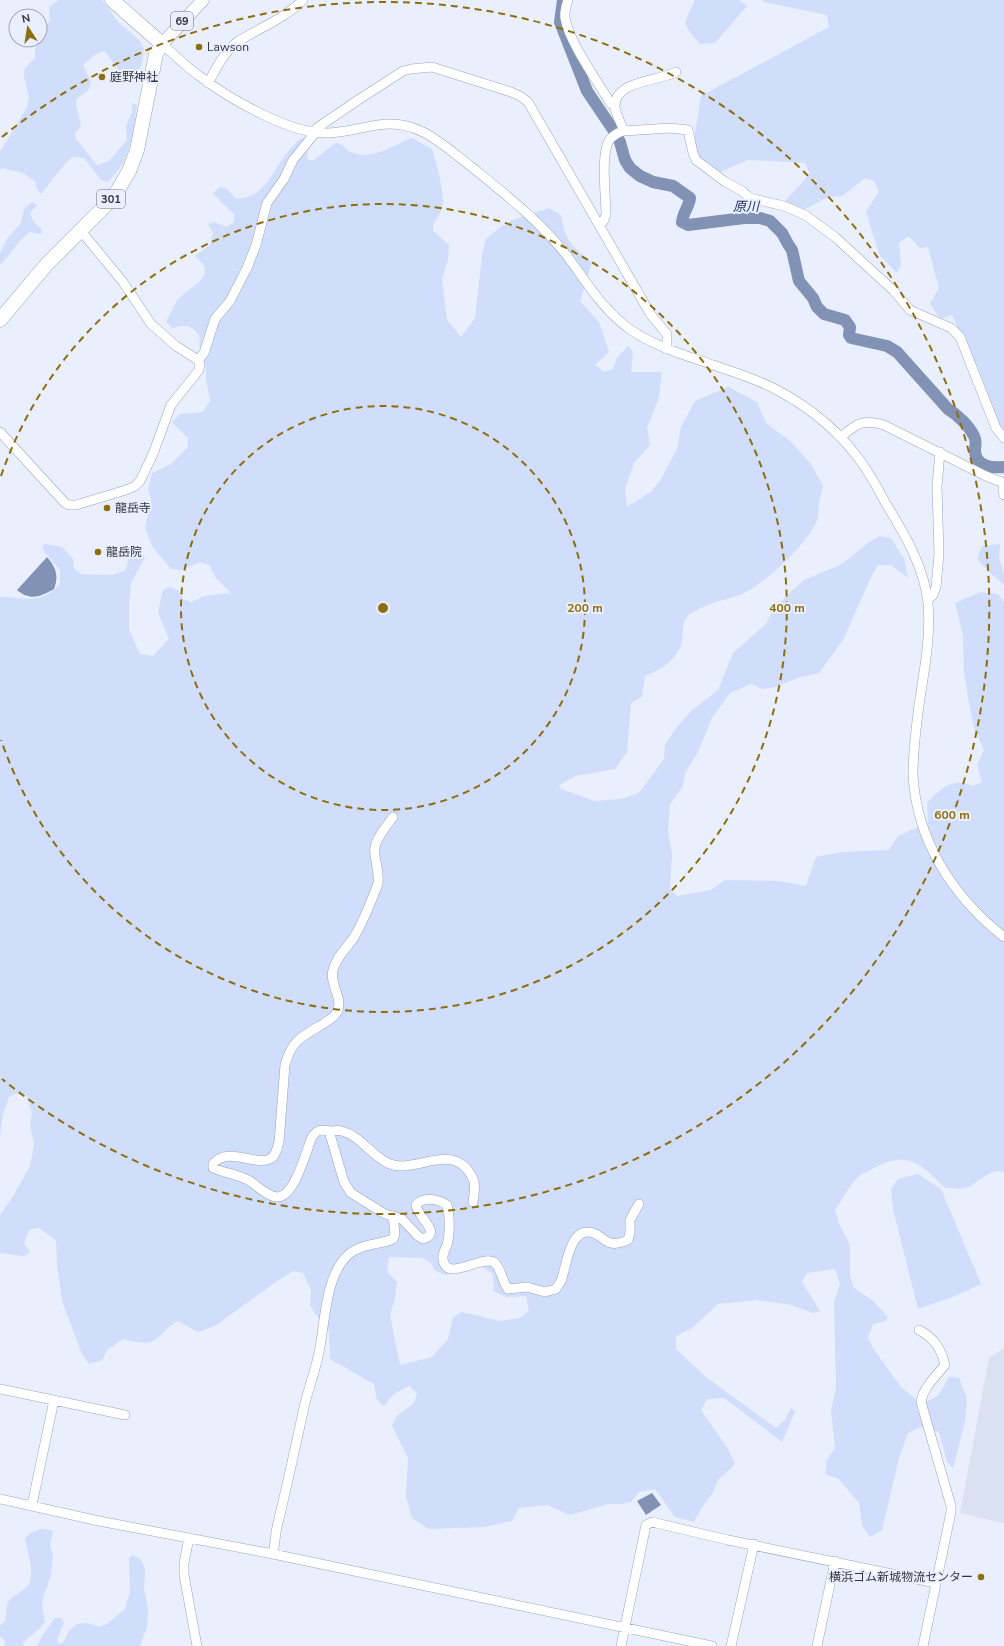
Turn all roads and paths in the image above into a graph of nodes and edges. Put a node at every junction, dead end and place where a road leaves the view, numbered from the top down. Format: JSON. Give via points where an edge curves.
{"nodes":[{"id":1,"x":112,"y":0,"type":"edge"},
{"id":2,"x":203,"y":0,"type":"edge"},
{"id":3,"x":303,"y":0,"type":"edge"},
{"id":4,"x":568,"y":0,"type":"edge"},
{"id":5,"x":162,"y":44,"type":"junction"},
{"id":6,"x":676,"y":72,"type":"dead end"},
{"id":7,"x":208,"y":83,"type":"junction"},
{"id":8,"x":615,"y":106,"type":"junction"},
{"id":9,"x":315,"y":133,"type":"junction"},
{"id":10,"x":618,"y":133,"type":"junction"},
{"id":11,"x":599,"y":225,"type":"junction"},
{"id":12,"x":81,"y":231,"type":"junction"},
{"id":13,"x":0,"y":320,"type":"edge"},
{"id":14,"x":667,"y":349,"type":"junction"},
{"id":15,"x":198,"y":360,"type":"junction"},
{"id":16,"x":0,"y":432,"type":"edge"},
{"id":17,"x":841,"y":437,"type":"junction"},
{"id":18,"x":1004,"y":438,"type":"edge"},
{"id":19,"x":940,"y":452,"type":"junction"},
{"id":20,"x":1004,"y":483,"type":"edge"},
{"id":21,"x":1004,"y":495,"type":"edge"},
{"id":22,"x":928,"y":599,"type":"junction"},
{"id":23,"x":393,"y":818,"type":"dead end"},
{"id":24,"x":1004,"y":937,"type":"edge"},
{"id":25,"x":329,"y":1131,"type":"junction"},
{"id":26,"x":473,"y":1202,"type":"dead end"},
{"id":27,"x":639,"y":1204,"type":"dead end"},
{"id":28,"x":393,"y":1216,"type":"junction"},
{"id":29,"x":919,"y":1330,"type":"dead end"},
{"id":30,"x":0,"y":1388,"type":"edge"},
{"id":31,"x":54,"y":1400,"type":"junction"},
{"id":32,"x":125,"y":1415,"type":"dead end"},
{"id":33,"x":0,"y":1498,"type":"edge"},
{"id":34,"x":32,"y":1505,"type":"junction"},
{"id":35,"x":189,"y":1538,"type":"junction"},
{"id":36,"x":754,"y":1544,"type":"junction"},
{"id":37,"x":273,"y":1554,"type":"junction"},
{"id":38,"x":835,"y":1561,"type":"junction"},
{"id":39,"x":936,"y":1583,"type":"junction"},
{"id":40,"x":625,"y":1628,"type":"junction"},
{"id":41,"x":197,"y":1646,"type":"edge"},
{"id":42,"x":621,"y":1646,"type":"edge"},
{"id":43,"x":712,"y":1646,"type":"edge"},
{"id":44,"x":731,"y":1646,"type":"edge"},
{"id":45,"x":817,"y":1646,"type":"edge"},
{"id":46,"x":923,"y":1646,"type":"edge"}],
"edges":[{"from":1,"to":5,"type":"highway"},
{"from":2,"to":5,"type":"main road","number":"69"},
{"from":3,"to":7,"type":"street","via":[[288,13],[236,43],[224,56]]},
{"from":4,"to":8,"type":"street","via":[[564,16],[573,40],[611,104]]},
{"from":5,"to":7,"type":"street"},
{"from":5,"to":12,"type":"highway","number":"301","via":[[156,54],[137,150],[129,171],[118,190]]},
{"from":6,"to":8,"type":"street","via":[[633,84],[617,97]]},
{"from":7,"to":9,"type":"street","via":[[277,121],[295,129]]},
{"from":8,"to":10,"type":"street"},
{"from":9,"to":11,"type":"street","via":[[316,128],[322,123],[411,68],[432,67],[511,92],[520,96],[531,107]]},
{"from":9,"to":14,"type":"street","via":[[392,124],[412,127],[427,134],[486,179],[549,234],[616,319]]},
{"from":9,"to":15,"type":"street","via":[[293,160],[284,179],[267,203],[247,268],[230,301],[215,319],[204,353]]},
{"from":10,"to":11,"type":"street","via":[[607,145],[605,154],[606,215]]},
{"from":10,"to":18,"type":"street","via":[[670,128],[688,130],[696,160],[724,181],[750,198],[784,206],[805,215],[835,237],[894,291],[910,310],[950,328],[960,337],[996,428]]},
{"from":11,"to":14,"type":"street","via":[[651,315],[667,334]]},
{"from":12,"to":13,"type":"highway","number":"301","via":[[47,264]]},
{"from":12,"to":15,"type":"street","via":[[123,282],[151,324],[176,346]]},
{"from":14,"to":17,"type":"street","via":[[776,389],[818,417]]},
{"from":15,"to":16,"type":"street","via":[[199,370],[171,405],[140,481],[126,490],[69,505]]},
{"from":17,"to":19,"type":"street","via":[[861,422],[871,421],[884,424]]},
{"from":17,"to":22,"type":"street","via":[[867,471],[898,522],[914,554]]},
{"from":19,"to":20,"type":"street"},
{"from":19,"to":22,"type":"street","via":[[937,486],[939,554],[936,587]]},
{"from":20,"to":21,"type":"street"},
{"from":22,"to":24,"type":"street","via":[[927,654],[913,775],[920,817],[939,865],[957,891],[982,919]]},
{"from":23,"to":25,"type":"street","via":[[378,838],[375,848],[378,884],[354,937],[332,972],[338,1002],[337,1012],[302,1037],[289,1053],[285,1065],[279,1142],[275,1154],[270,1159],[261,1160],[234,1156],[221,1158],[216,1160],[213,1168],[248,1180],[268,1194],[277,1197],[284,1195],[297,1179],[312,1137],[321,1129]]},
{"from":25,"to":26,"type":"street","via":[[343,1131],[388,1163],[395,1165],[432,1160],[460,1162],[474,1177]]},
{"from":25,"to":28,"type":"street","via":[[344,1182],[352,1193],[385,1214]]},
{"from":27,"to":28,"type":"street","via":[[630,1220],[628,1240],[620,1244],[610,1244],[588,1232],[580,1234],[571,1246],[561,1281],[556,1289],[546,1292],[527,1287],[508,1289],[498,1267],[489,1260],[452,1270],[446,1267],[442,1260],[448,1236],[449,1211],[447,1205],[439,1200],[418,1202],[416,1205],[416,1211],[431,1230],[429,1238],[423,1239],[418,1236],[402,1219]]},
{"from":28,"to":37,"type":"street","via":[[393,1239],[356,1249],[340,1264],[334,1278]]},
{"from":29,"to":39,"type":"street","via":[[934,1339],[945,1365],[922,1395],[921,1402],[951,1506]]},
{"from":30,"to":31,"type":"street"},
{"from":31,"to":32,"type":"street"},
{"from":31,"to":34,"type":"street"},
{"from":33,"to":34,"type":"street"},
{"from":34,"to":35,"type":"street"},
{"from":35,"to":37,"type":"street"},
{"from":35,"to":41,"type":"street","via":[[184,1576]]},
{"from":36,"to":38,"type":"street"},
{"from":36,"to":40,"type":"street","via":[[652,1522],[646,1525]]},
{"from":36,"to":44,"type":"street"},
{"from":37,"to":40,"type":"street"},
{"from":38,"to":39,"type":"street"},
{"from":38,"to":45,"type":"street"},
{"from":39,"to":46,"type":"street"},
{"from":40,"to":42,"type":"street"},
{"from":40,"to":43,"type":"street"}]}
